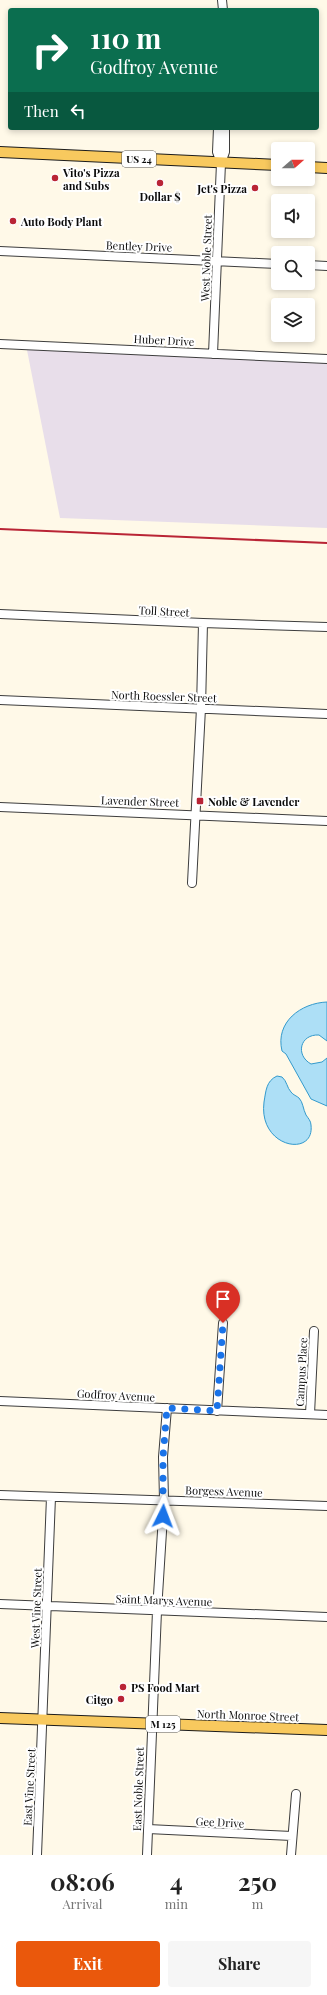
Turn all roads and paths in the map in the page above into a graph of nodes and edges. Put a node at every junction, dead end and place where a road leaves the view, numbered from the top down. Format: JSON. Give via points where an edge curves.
{"nodes":[{"id":1,"x":218,"y":130,"type":"edge"},
{"id":2,"x":225,"y":130,"type":"edge"},
{"id":3,"x":0,"y":152,"type":"edge"},
{"id":4,"x":221,"y":163,"type":"junction"},
{"id":5,"x":271,"y":166,"type":"edge"},
{"id":6,"x":315,"y":167,"type":"edge"},
{"id":7,"x":327,"y":168,"type":"edge"},
{"id":8,"x":0,"y":251,"type":"edge"},
{"id":9,"x":217,"y":260,"type":"junction"},
{"id":10,"x":271,"y":264,"type":"edge"},
{"id":11,"x":315,"y":265,"type":"edge"},
{"id":12,"x":327,"y":266,"type":"edge"},
{"id":13,"x":0,"y":344,"type":"edge"},
{"id":14,"x":213,"y":354,"type":"junction"},
{"id":15,"x":327,"y":359,"type":"edge"},
{"id":16,"x":0,"y":614,"type":"edge"},
{"id":17,"x":203,"y":623,"type":"junction"},
{"id":18,"x":327,"y":627,"type":"edge"},
{"id":19,"x":0,"y":700,"type":"edge"},
{"id":20,"x":201,"y":708,"type":"junction"},
{"id":21,"x":327,"y":714,"type":"edge"},
{"id":22,"x":0,"y":807,"type":"edge"},
{"id":23,"x":196,"y":814,"type":"junction"},
{"id":24,"x":327,"y":821,"type":"edge"},
{"id":25,"x":192,"y":883,"type":"dead end"},
{"id":26,"x":223,"y":1323,"type":"dead end"},
{"id":27,"x":314,"y":1332,"type":"dead end"},
{"id":28,"x":0,"y":1400,"type":"edge"},
{"id":29,"x":167,"y":1408,"type":"junction"},
{"id":30,"x":217,"y":1411,"type":"junction"},
{"id":31,"x":310,"y":1414,"type":"junction"},
{"id":32,"x":327,"y":1415,"type":"edge"},
{"id":33,"x":0,"y":1495,"type":"edge"},
{"id":34,"x":51,"y":1497,"type":"junction"},
{"id":35,"x":164,"y":1500,"type":"junction"},
{"id":36,"x":327,"y":1506,"type":"edge"},
{"id":37,"x":0,"y":1604,"type":"edge"},
{"id":38,"x":47,"y":1607,"type":"junction"},
{"id":39,"x":157,"y":1611,"type":"junction"},
{"id":40,"x":327,"y":1617,"type":"edge"},
{"id":41,"x":0,"y":1718,"type":"edge"},
{"id":42,"x":43,"y":1720,"type":"junction"},
{"id":43,"x":152,"y":1724,"type":"junction"},
{"id":44,"x":327,"y":1730,"type":"edge"},
{"id":45,"x":296,"y":1794,"type":"dead end"},
{"id":46,"x":148,"y":1829,"type":"junction"},
{"id":47,"x":292,"y":1836,"type":"junction"},
{"id":48,"x":37,"y":1855,"type":"edge"},
{"id":49,"x":147,"y":1855,"type":"edge"},
{"id":50,"x":291,"y":1855,"type":"edge"}],
"edges":[{"from":1,"to":4,"type":"street","name":"West Noble Street","via":[[217,152]]},
{"from":2,"to":4,"type":"street","name":"West Noble Street"},
{"from":3,"to":4,"type":"main road","number":"US 24"},
{"from":4,"to":5,"type":"main road","number":"US 24"},
{"from":4,"to":9,"type":"street","name":"West Noble Street"},
{"from":6,"to":7,"type":"main road"},
{"from":8,"to":9,"type":"street","name":"Bentley Drive"},
{"from":9,"to":10,"type":"street","name":"Bentley Drive"},
{"from":9,"to":14,"type":"street","name":"West Noble Street"},
{"from":11,"to":12,"type":"street"},
{"from":13,"to":14,"type":"street","name":"Huber Drive"},
{"from":14,"to":15,"type":"street","name":"Huber Drive"},
{"from":16,"to":17,"type":"street","name":"Toll Street"},
{"from":17,"to":18,"type":"street","name":"Toll Street"},
{"from":17,"to":20,"type":"street"},
{"from":19,"to":20,"type":"street","name":"North Roessler Street"},
{"from":20,"to":21,"type":"street","name":"North Roessler Street"},
{"from":20,"to":23,"type":"street"},
{"from":22,"to":23,"type":"street","name":"Lavender Street"},
{"from":23,"to":24,"type":"street","name":"Lavender Street"},
{"from":23,"to":25,"type":"street"},
{"from":26,"to":30,"type":"street"},
{"from":27,"to":31,"type":"street","name":"Campus Place"},
{"from":28,"to":29,"type":"street","name":"Godfroy Avenue"},
{"from":29,"to":30,"type":"street","name":"Godfroy Avenue"},
{"from":29,"to":35,"type":"street","via":[[163,1457]]},
{"from":30,"to":31,"type":"street","name":"Godfroy Avenue"},
{"from":31,"to":32,"type":"street","name":"Godfroy Avenue"},
{"from":33,"to":34,"type":"street","name":"Borgess Avenue"},
{"from":34,"to":35,"type":"street","name":"Borgess Avenue"},
{"from":34,"to":38,"type":"street","name":"West Vine Street"},
{"from":35,"to":36,"type":"street","name":"Borgess Avenue"},
{"from":35,"to":39,"type":"street"},
{"from":37,"to":38,"type":"street","name":"Saint Marys Avenue"},
{"from":38,"to":39,"type":"street","name":"Saint Marys Avenue"},
{"from":38,"to":42,"type":"street","name":"West Vine Street"},
{"from":39,"to":40,"type":"street","name":"Saint Marys Avenue"},
{"from":39,"to":43,"type":"street"},
{"from":41,"to":42,"type":"main road","name":"North Monroe Street","number":"M 125"},
{"from":42,"to":43,"type":"main road","name":"North Monroe Street","number":"M 125"},
{"from":42,"to":48,"type":"street","name":"East Vine Street"},
{"from":43,"to":44,"type":"main road","name":"North Monroe Street","number":"M 125"},
{"from":43,"to":46,"type":"street","name":"East Noble Street"},
{"from":45,"to":47,"type":"street"},
{"from":46,"to":47,"type":"street","name":"Gee Drive"},
{"from":46,"to":49,"type":"street","name":"East Noble Street"},
{"from":47,"to":50,"type":"street"}]}
